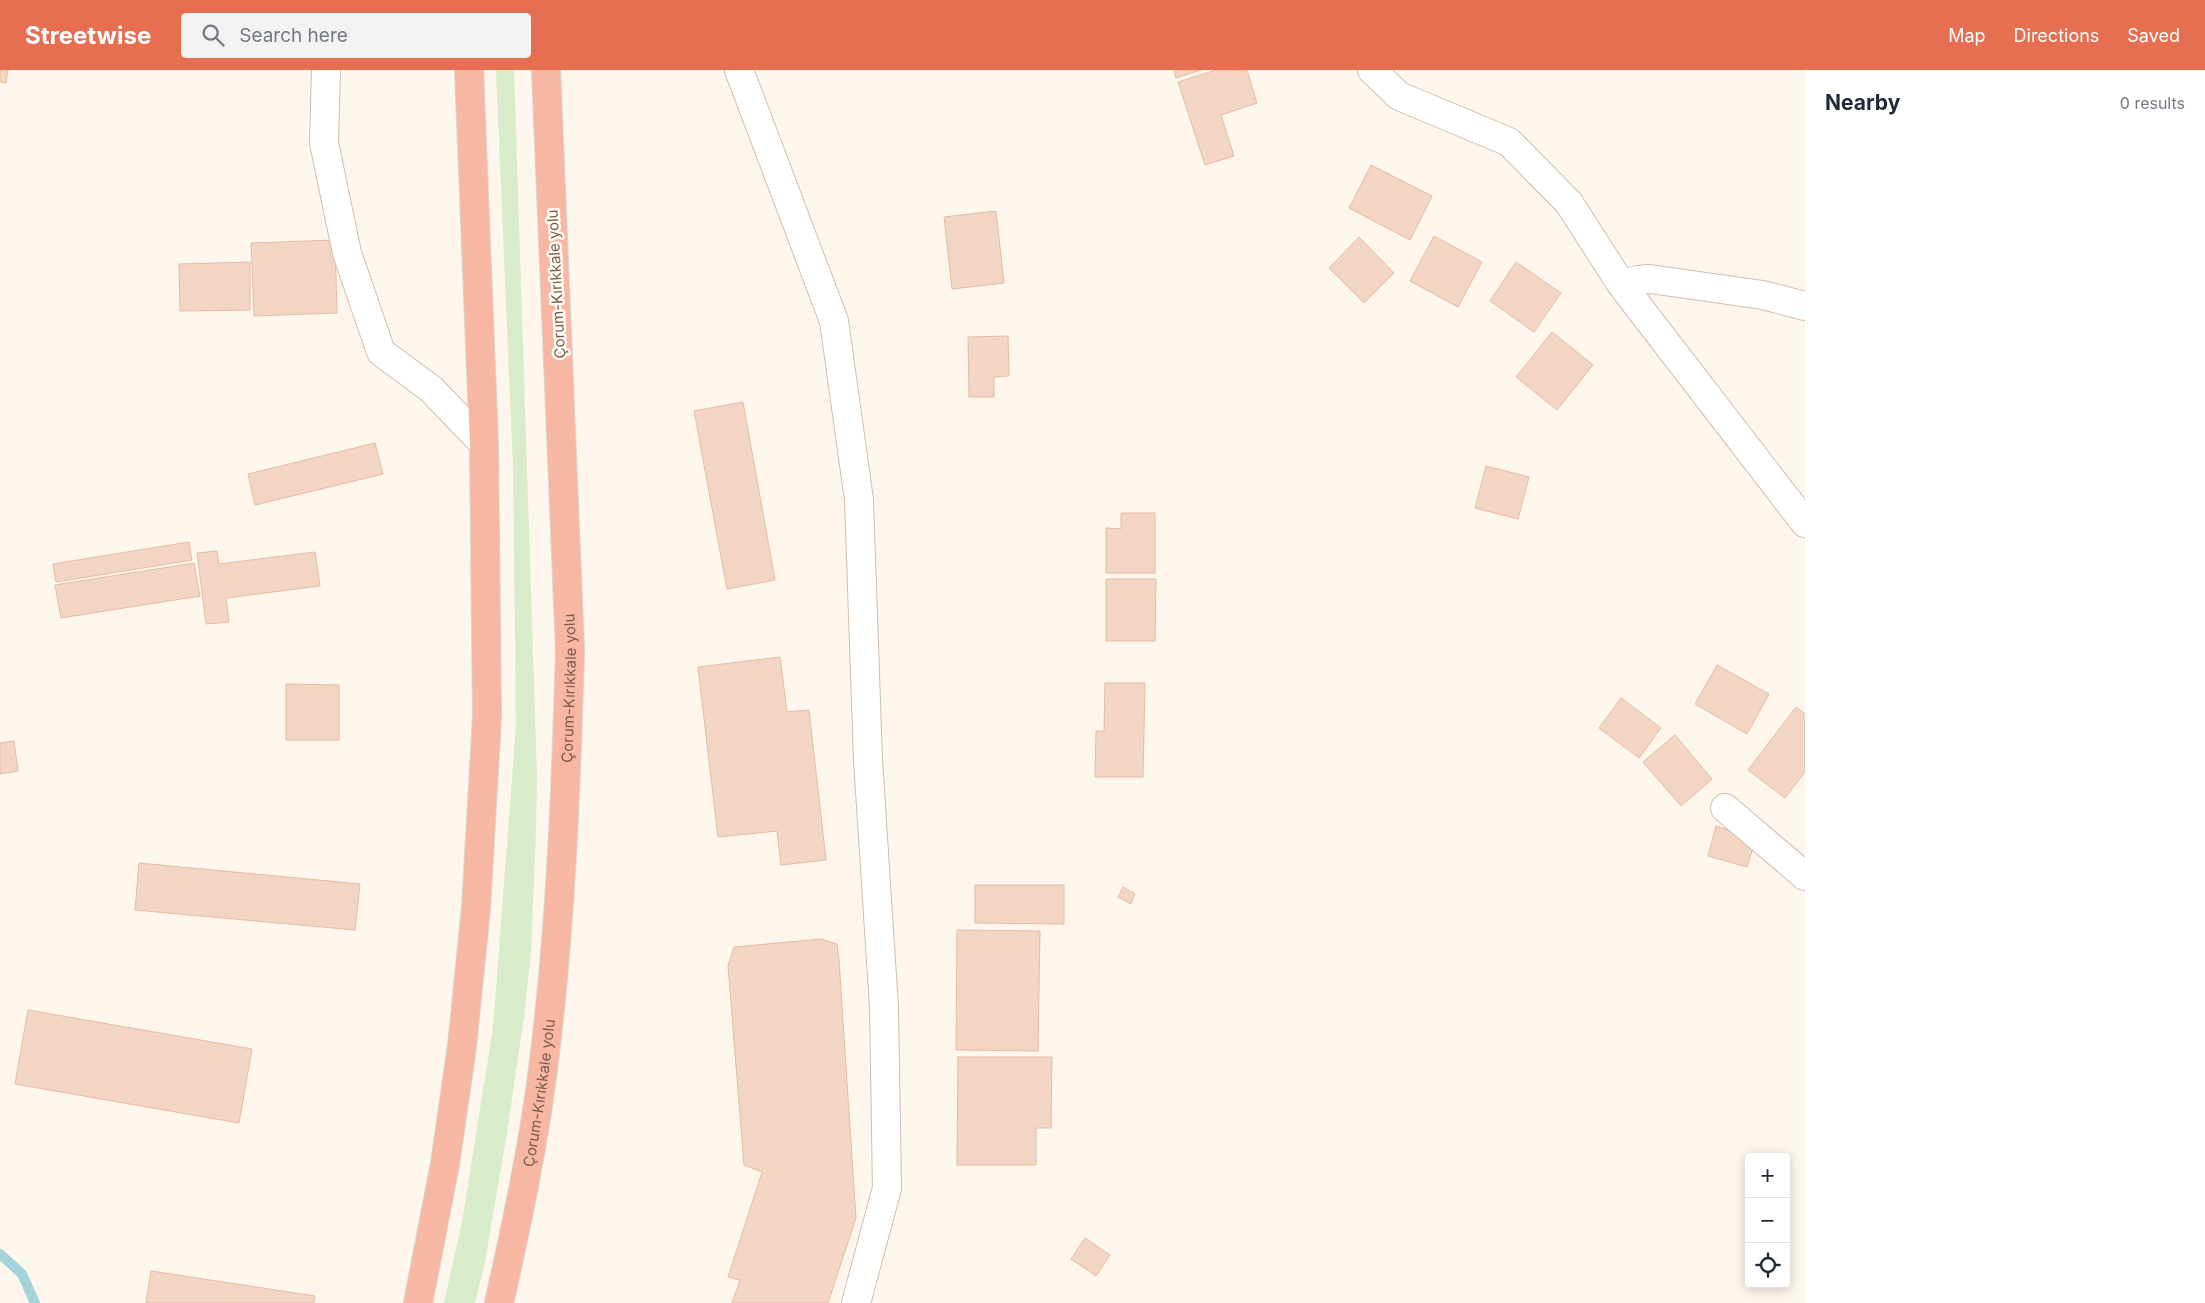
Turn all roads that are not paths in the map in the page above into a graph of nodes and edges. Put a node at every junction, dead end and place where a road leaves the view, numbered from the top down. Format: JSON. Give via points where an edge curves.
{"nodes":[{"id":1,"x":326,"y":70,"type":"edge"},
{"id":2,"x":469,"y":70,"type":"edge"},
{"id":3,"x":546,"y":70,"type":"edge"},
{"id":4,"x":739,"y":70,"type":"edge"},
{"id":5,"x":1372,"y":70,"type":"edge"},
{"id":6,"x":1622,"y":284,"type":"junction"},
{"id":7,"x":1805,"y":306,"type":"edge"},
{"id":8,"x":484,"y":444,"type":"junction"},
{"id":9,"x":1805,"y":523,"type":"edge"},
{"id":10,"x":1725,"y":808,"type":"dead end"},
{"id":11,"x":1805,"y":876,"type":"edge"},
{"id":12,"x":418,"y":1303,"type":"edge"},
{"id":13,"x":499,"y":1303,"type":"edge"},
{"id":14,"x":856,"y":1303,"type":"edge"}],
"edges":[{"from":1,"to":8,"type":"street","via":[[324,143],[347,254],[381,352],[431,388]]},
{"from":2,"to":8,"type":"highway"},
{"from":3,"to":13,"type":"highway","name":"Çorum-Kırıkkale yolu","via":[[570,640],[568,738],[544,1062],[522,1201]]},
{"from":4,"to":14,"type":"street","via":[[834,320],[859,500],[868,760],[884,1007],[887,1188]]},
{"from":5,"to":6,"type":"street","via":[[1399,96],[1509,142],[1569,203]]},
{"from":6,"to":7,"type":"street","via":[[1650,280],[1763,295]]},
{"from":6,"to":9,"type":"street"},
{"from":8,"to":12,"type":"highway","via":[[487,717],[476,908],[462,1046]]},
{"from":10,"to":11,"type":"street"}]}
